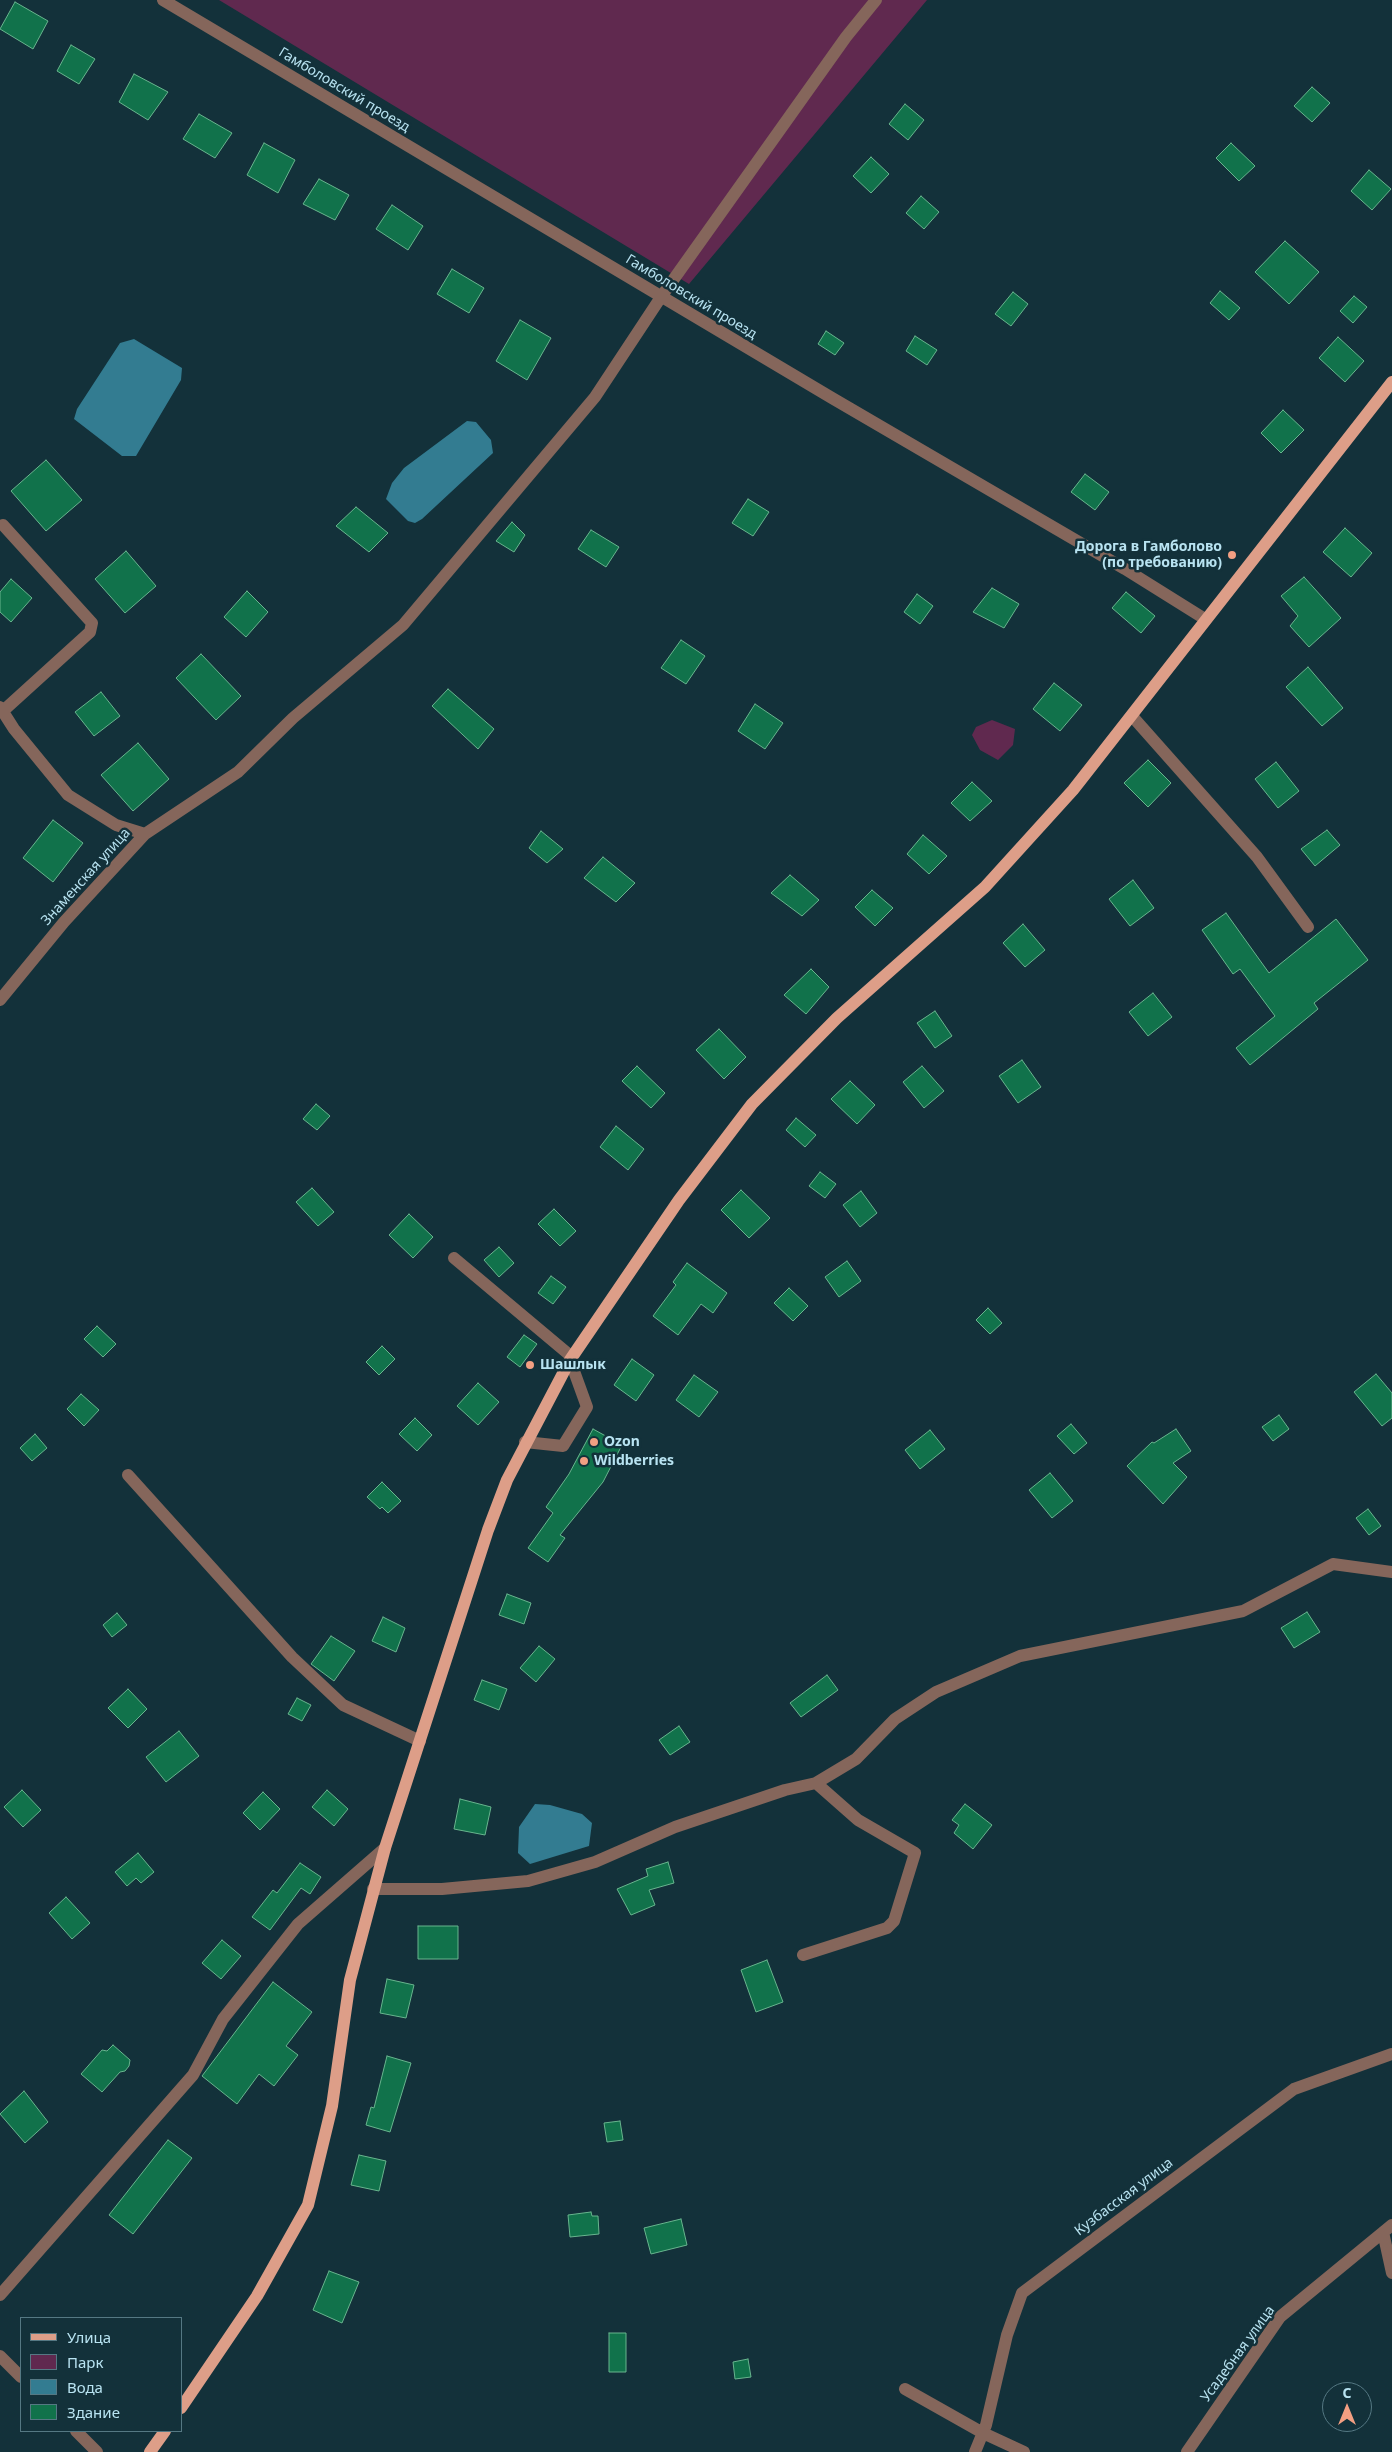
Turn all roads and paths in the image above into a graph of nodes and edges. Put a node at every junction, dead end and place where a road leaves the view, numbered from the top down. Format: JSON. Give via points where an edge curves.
{"nodes":[{"id":1,"x":163,"y":0,"type":"edge"},
{"id":2,"x":876,"y":0,"type":"edge"},
{"id":3,"x":662,"y":297,"type":"junction"},
{"id":4,"x":1392,"y":382,"type":"edge"},
{"id":5,"x":3,"y":525,"type":"dead end"},
{"id":6,"x":1205,"y":619,"type":"junction"},
{"id":7,"x":1,"y":709,"type":"edge"},
{"id":8,"x":1132,"y":716,"type":"junction"},
{"id":9,"x":145,"y":834,"type":"junction"},
{"id":10,"x":1308,"y":927,"type":"dead end"},
{"id":11,"x":0,"y":1000,"type":"edge"},
{"id":12,"x":454,"y":1258,"type":"dead end"},
{"id":13,"x":571,"y":1359,"type":"junction"},
{"id":14,"x":525,"y":1442,"type":"junction"},
{"id":15,"x":128,"y":1475,"type":"dead end"},
{"id":16,"x":1392,"y":1572,"type":"edge"},
{"id":17,"x":420,"y":1741,"type":"junction"},
{"id":18,"x":816,"y":1783,"type":"junction"},
{"id":19,"x":385,"y":1848,"type":"junction"},
{"id":20,"x":373,"y":1889,"type":"junction"},
{"id":21,"x":804,"y":1955,"type":"dead end"},
{"id":22,"x":1392,"y":2054,"type":"edge"},
{"id":23,"x":1387,"y":2229,"type":"edge"},
{"id":24,"x":1392,"y":2273,"type":"edge"},
{"id":25,"x":0,"y":2295,"type":"edge"},
{"id":26,"x":0,"y":2356,"type":"edge"},
{"id":27,"x":20,"y":2376,"type":"edge"},
{"id":28,"x":905,"y":2389,"type":"dead end"},
{"id":29,"x":182,"y":2407,"type":"edge"},
{"id":30,"x":77,"y":2432,"type":"edge"},
{"id":31,"x":164,"y":2432,"type":"edge"},
{"id":32,"x":983,"y":2433,"type":"junction"},
{"id":33,"x":98,"y":2452,"type":"edge"},
{"id":34,"x":150,"y":2452,"type":"edge"},
{"id":35,"x":975,"y":2452,"type":"edge"},
{"id":36,"x":1024,"y":2452,"type":"edge"},
{"id":37,"x":1187,"y":2452,"type":"edge"}],
"edges":[{"from":1,"to":3,"type":"street","name":"Гамболовский проезд"},
{"from":2,"to":3,"type":"street","via":[[846,37]]},
{"from":3,"to":6,"type":"street","name":"Гамболовский проезд"},
{"from":3,"to":9,"type":"street","via":[[595,397],[403,626],[293,718],[238,772]]},
{"from":4,"to":6,"type":"main road"},
{"from":5,"to":7,"type":"street","via":[[89,619],[92,628]]},
{"from":6,"to":8,"type":"main road"},
{"from":7,"to":9,"type":"street","name":"Знаменская улица","via":[[68,795],[116,825]]},
{"from":8,"to":10,"type":"street","via":[[1257,857]]},
{"from":8,"to":13,"type":"main road","via":[[1073,790],[985,887],[836,1018],[752,1104],[679,1200]]},
{"from":9,"to":11,"type":"street","name":"Знаменская улица","via":[[64,922]]},
{"from":12,"to":13,"type":"street"},
{"from":13,"to":14,"type":"main road"},
{"from":13,"to":14,"type":"street","via":[[587,1408],[562,1446]]},
{"from":14,"to":17,"type":"main road","via":[[488,1530]]},
{"from":15,"to":17,"type":"street","via":[[292,1657],[343,1705]]},
{"from":16,"to":18,"type":"street","via":[[1333,1564],[1243,1611],[1020,1656],[936,1692],[895,1719],[856,1759]]},
{"from":17,"to":19,"type":"main road"},
{"from":18,"to":20,"type":"street","via":[[674,1827],[595,1862],[528,1881],[442,1889]]},
{"from":18,"to":21,"type":"street","via":[[858,1820],[916,1853],[894,1921],[887,1928]]},
{"from":19,"to":20,"type":"main road"},
{"from":19,"to":25,"type":"street","via":[[298,1924],[224,2020],[193,2075]]},
{"from":20,"to":29,"type":"main road","via":[[350,1980],[332,2106],[308,2205],[257,2296]]},
{"from":22,"to":32,"type":"street","name":"Кузбасская улица","via":[[1294,2089],[1022,2294],[1007,2335]]},
{"from":23,"to":24,"type":"street"},
{"from":23,"to":37,"type":"street","name":"Усадебная улица","via":[[1280,2317]]},
{"from":26,"to":27,"type":"street"},
{"from":28,"to":32,"type":"street"},
{"from":30,"to":33,"type":"street"},
{"from":31,"to":34,"type":"main road"},
{"from":32,"to":35,"type":"street","name":"Кузбасская улица"},
{"from":32,"to":36,"type":"street"}]}
